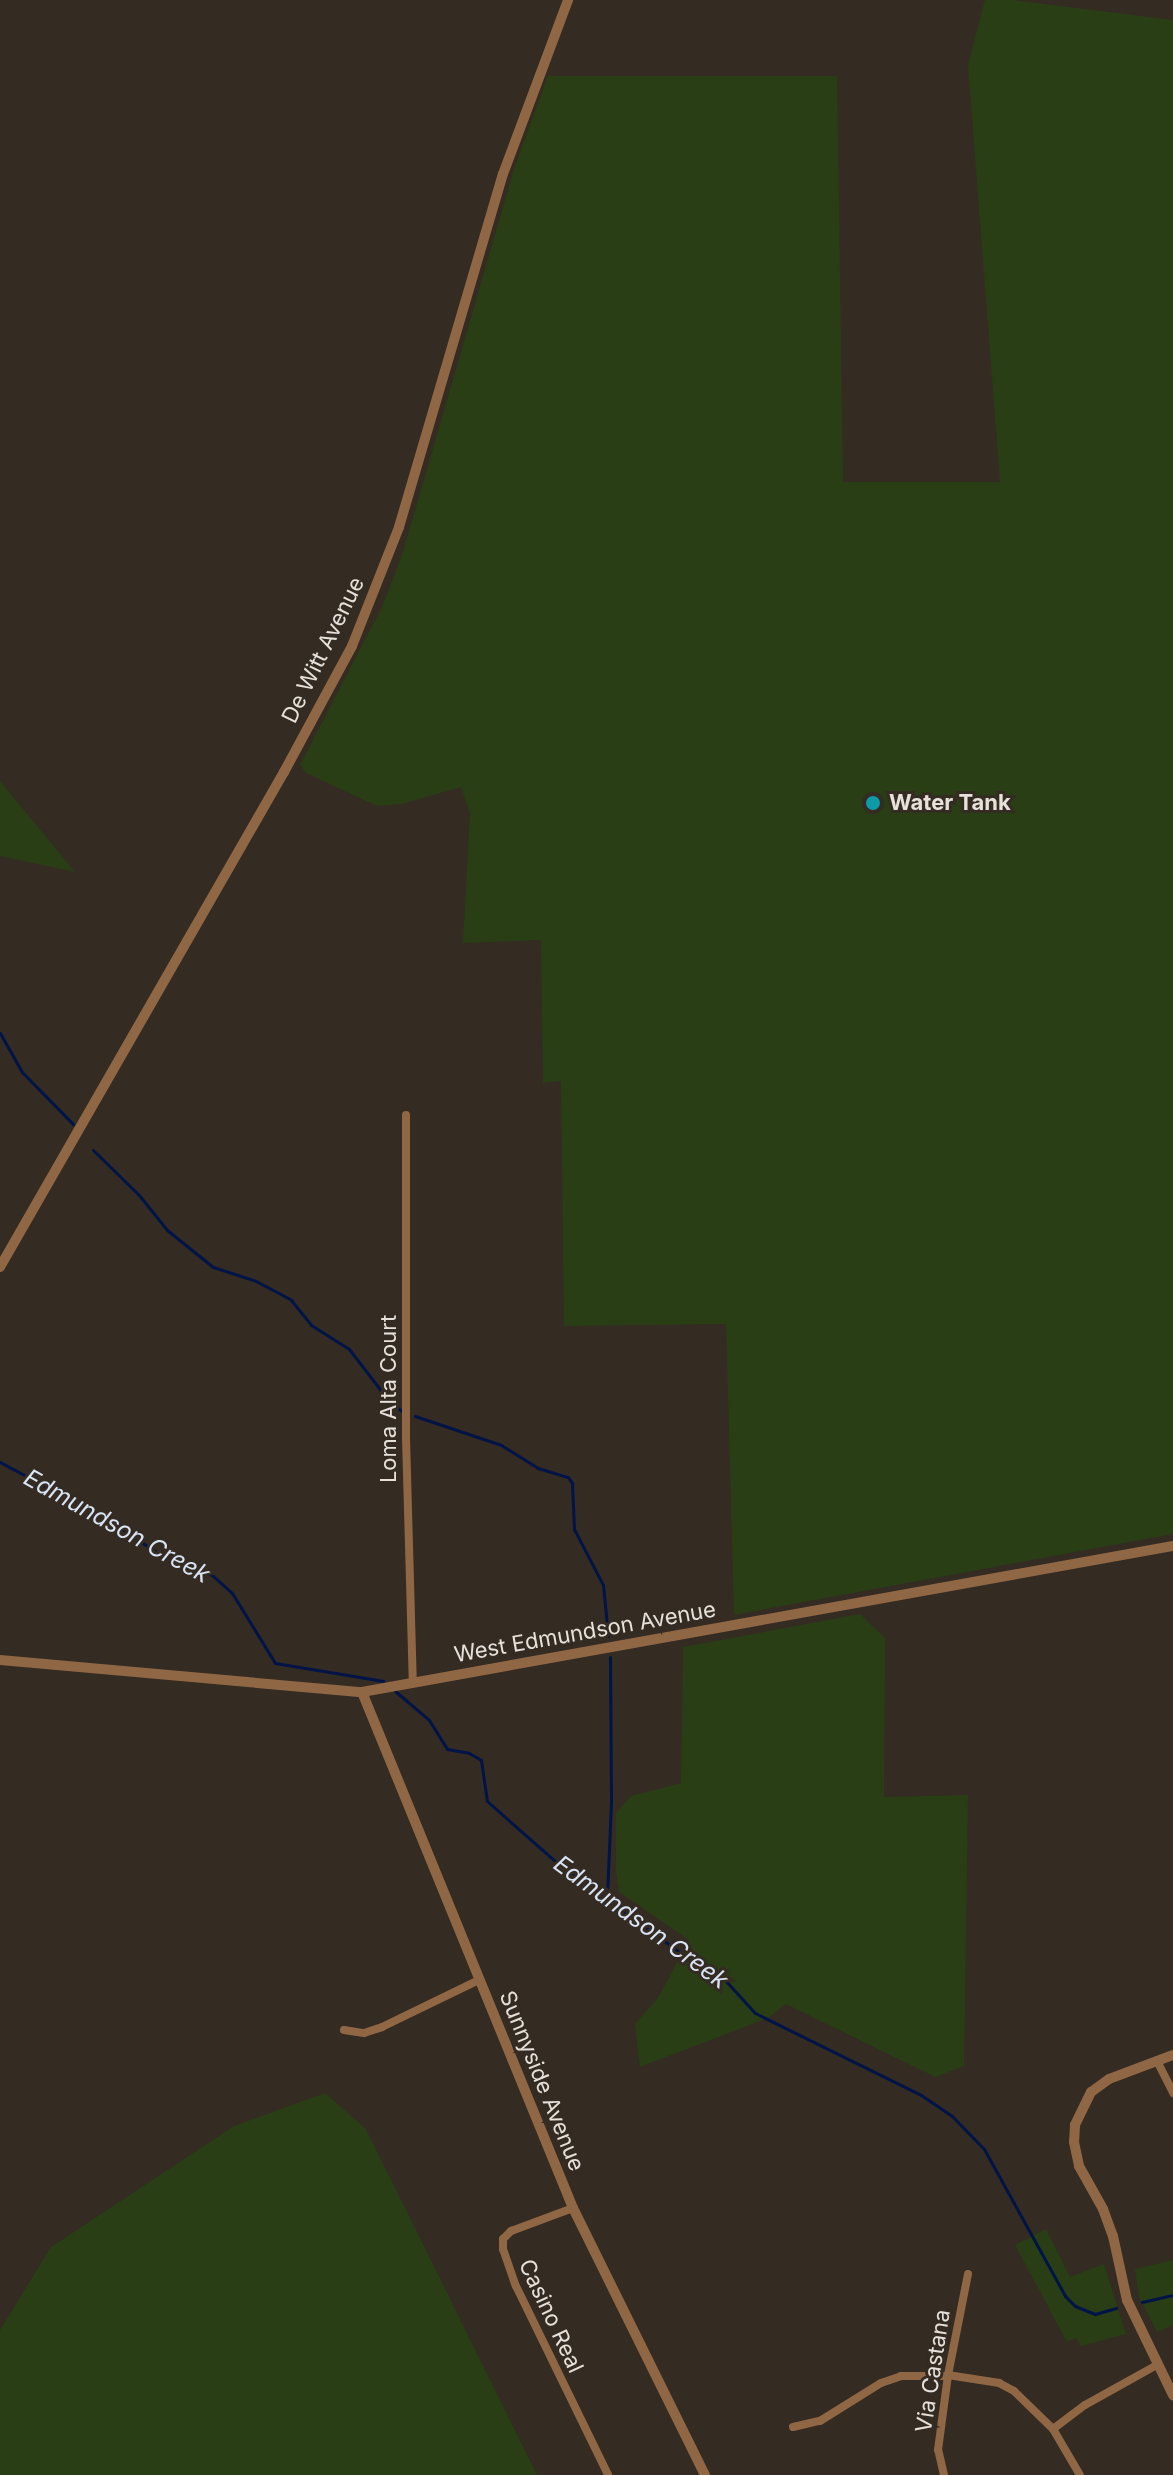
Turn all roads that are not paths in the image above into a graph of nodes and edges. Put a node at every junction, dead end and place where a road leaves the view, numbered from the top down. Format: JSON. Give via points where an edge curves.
{"nodes":[{"id":1,"x":568,"y":0,"type":"edge"},
{"id":2,"x":406,"y":1115,"type":"dead end"},
{"id":3,"x":0,"y":1267,"type":"edge"},
{"id":4,"x":1173,"y":1546,"type":"edge"},
{"id":5,"x":0,"y":1660,"type":"edge"},
{"id":6,"x":413,"y":1683,"type":"junction"},
{"id":7,"x":362,"y":1692,"type":"junction"},
{"id":8,"x":479,"y":1980,"type":"junction"},
{"id":9,"x":344,"y":2030,"type":"dead end"},
{"id":10,"x":1173,"y":2055,"type":"edge"},
{"id":11,"x":1157,"y":2061,"type":"junction"},
{"id":12,"x":1173,"y":2093,"type":"edge"},
{"id":13,"x":573,"y":2208,"type":"junction"},
{"id":14,"x":968,"y":2274,"type":"dead end"},
{"id":15,"x":1157,"y":2365,"type":"junction"},
{"id":16,"x":948,"y":2375,"type":"junction"},
{"id":17,"x":1173,"y":2395,"type":"edge"},
{"id":18,"x":793,"y":2427,"type":"dead end"},
{"id":19,"x":1053,"y":2429,"type":"junction"},
{"id":20,"x":608,"y":2475,"type":"edge"},
{"id":21,"x":705,"y":2475,"type":"edge"},
{"id":22,"x":944,"y":2475,"type":"edge"},
{"id":23,"x":1080,"y":2475,"type":"edge"}],
"edges":[{"from":1,"to":3,"type":"street","name":"De Witt Avenue","via":[[503,174],[399,527],[352,646]]},
{"from":2,"to":6,"type":"street","name":"Loma Alta Court"},
{"from":4,"to":6,"type":"street","name":"West Edmundson Avenue"},
{"from":5,"to":7,"type":"street","name":"West Edmundson Avenue"},
{"from":6,"to":7,"type":"street","name":"West Edmundson Avenue"},
{"from":7,"to":8,"type":"street","name":"Sunnyside Avenue"},
{"from":8,"to":9,"type":"street","via":[[382,2027],[364,2033]]},
{"from":8,"to":13,"type":"street","name":"Sunnyside Avenue"},
{"from":10,"to":11,"type":"street"},
{"from":11,"to":12,"type":"street"},
{"from":11,"to":15,"type":"street","via":[[1109,2079],[1091,2092],[1075,2125],[1074,2142],[1079,2166],[1108,2223],[1127,2300]]},
{"from":13,"to":20,"type":"street","name":"Casino Real","via":[[511,2231],[503,2239],[503,2249],[522,2300]]},
{"from":13,"to":21,"type":"street","name":"Sunnyside Avenue"},
{"from":14,"to":16,"type":"street","name":"Via Castana"},
{"from":15,"to":17,"type":"street"},
{"from":15,"to":19,"type":"street"},
{"from":16,"to":18,"type":"street","via":[[901,2376],[820,2421]]},
{"from":16,"to":19,"type":"street","via":[[999,2383]]},
{"from":16,"to":22,"type":"street","name":"Via Castana","via":[[938,2450]]},
{"from":19,"to":23,"type":"street"}]}
